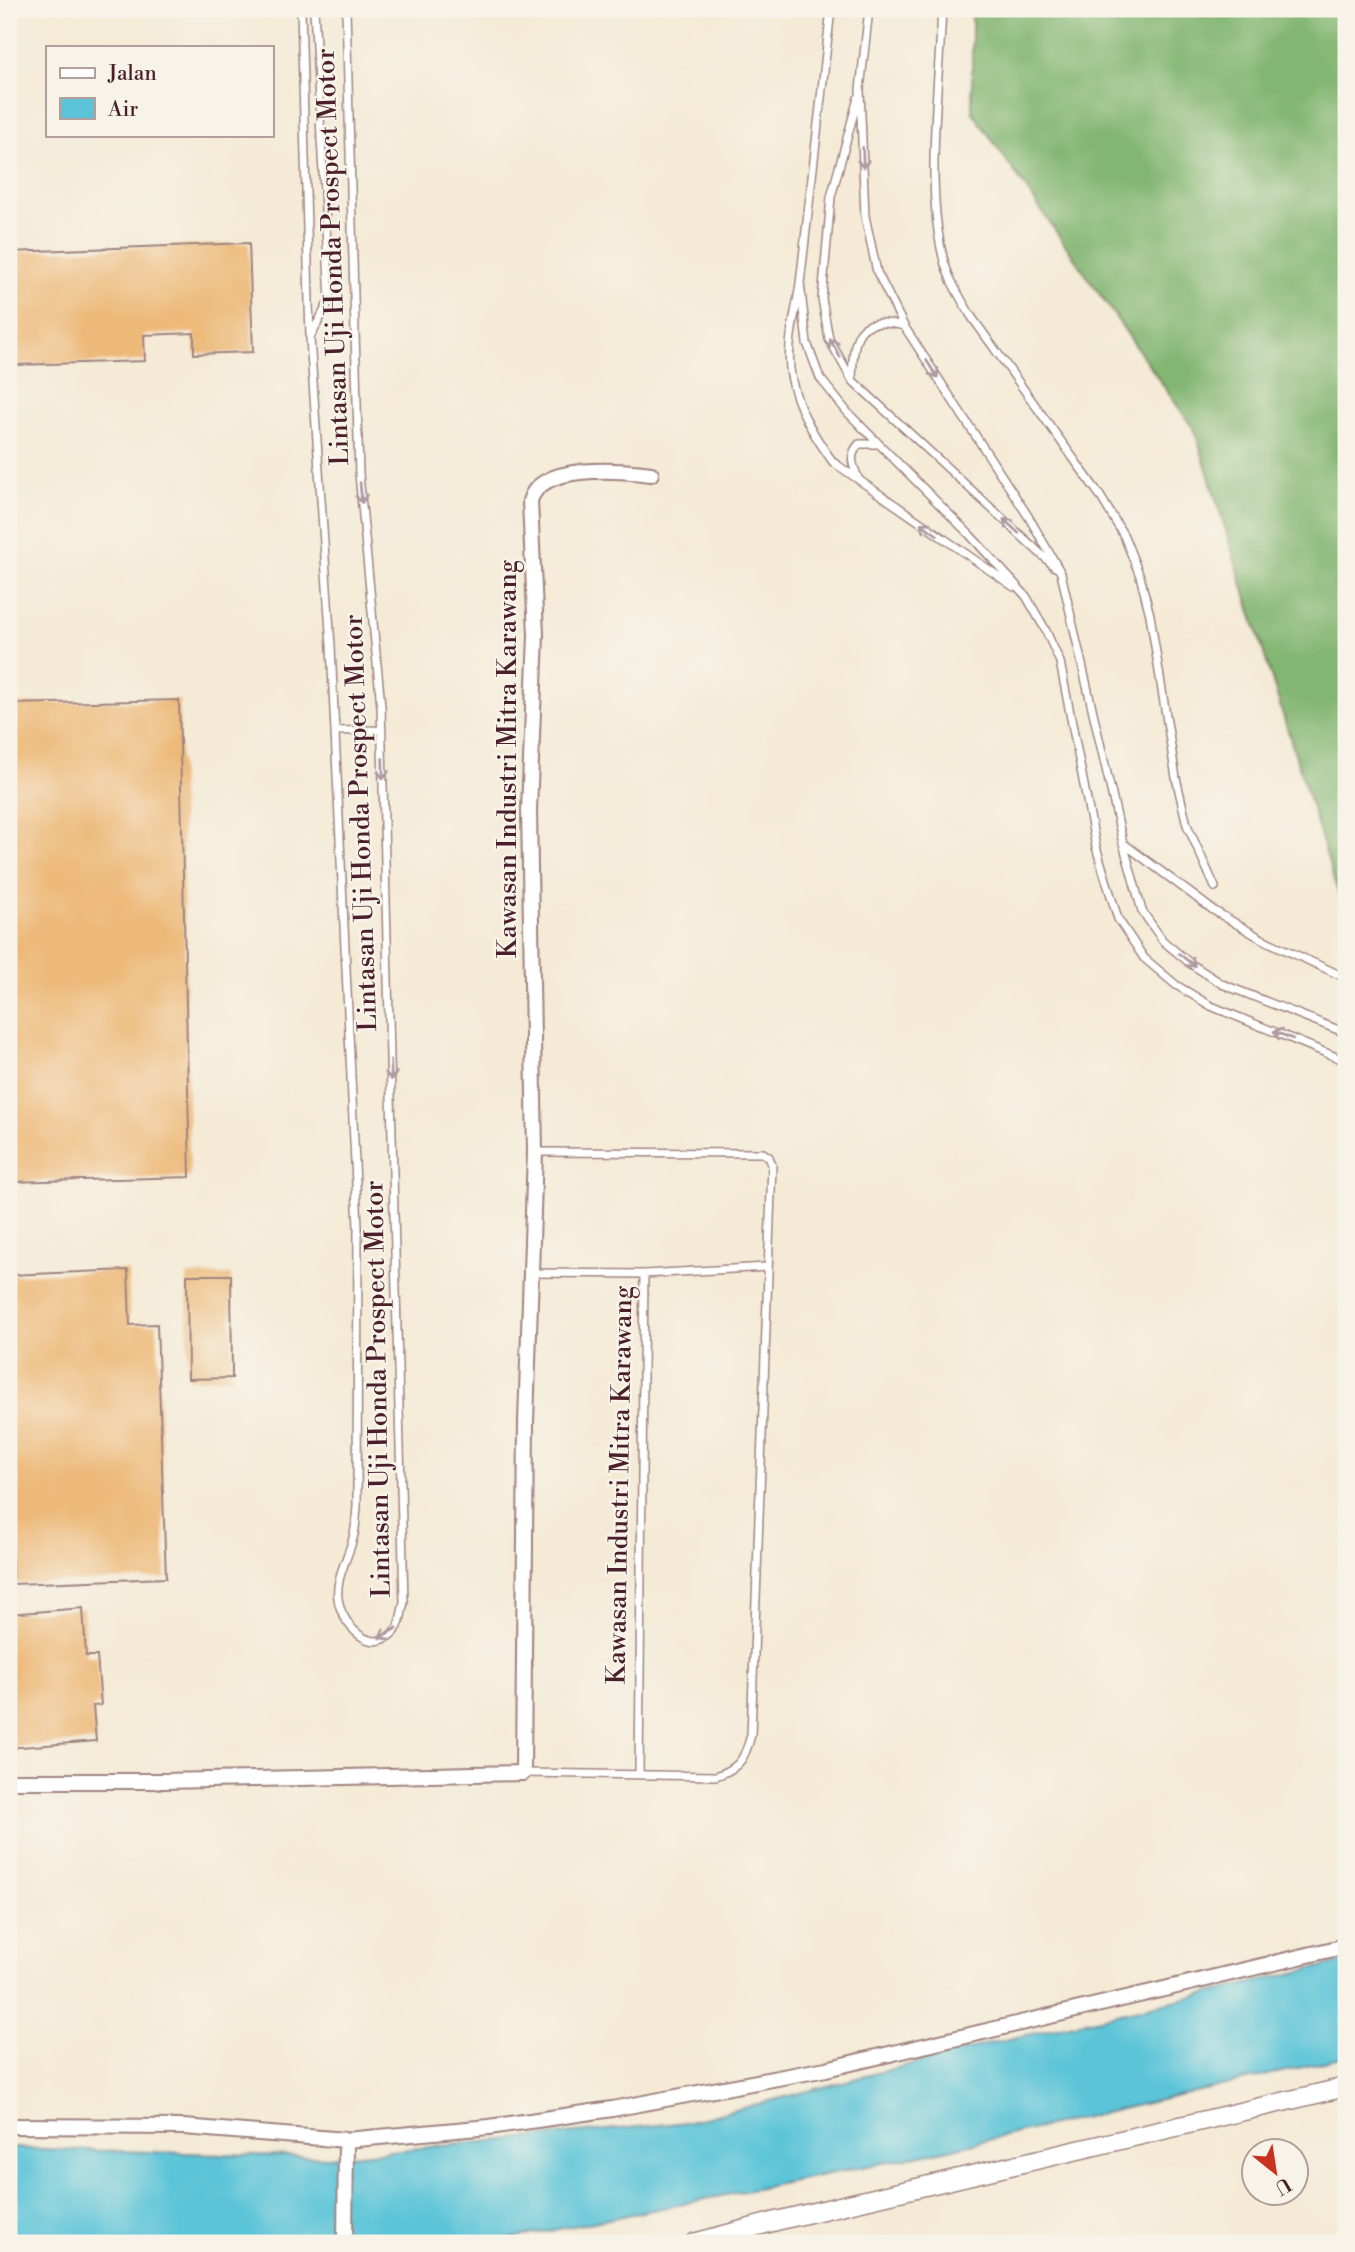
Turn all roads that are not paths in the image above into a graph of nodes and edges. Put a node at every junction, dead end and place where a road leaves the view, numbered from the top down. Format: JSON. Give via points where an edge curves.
{"nodes":[{"id":1,"x":301,"y":9,"type":"edge"},
{"id":2,"x":314,"y":9,"type":"edge"},
{"id":3,"x":346,"y":9,"type":"edge"},
{"id":4,"x":831,"y":9,"type":"edge"},
{"id":5,"x":869,"y":9,"type":"edge"},
{"id":6,"x":942,"y":9,"type":"edge"},
{"id":7,"x":860,"y":90,"type":"junction"},
{"id":8,"x":800,"y":283,"type":"junction"},
{"id":9,"x":904,"y":326,"type":"junction"},
{"id":10,"x":310,"y":338,"type":"junction"},
{"id":11,"x":852,"y":380,"type":"junction"},
{"id":12,"x":879,"y":444,"type":"junction"},
{"id":13,"x":651,"y":474,"type":"dead end"},
{"id":14,"x":859,"y":480,"type":"junction"},
{"id":15,"x":1061,"y":573,"type":"junction"},
{"id":16,"x":1026,"y":596,"type":"junction"},
{"id":17,"x":382,"y":730,"type":"junction"},
{"id":18,"x":336,"y":731,"type":"junction"},
{"id":19,"x":1123,"y":843,"type":"junction"},
{"id":20,"x":1215,"y":887,"type":"dead end"},
{"id":21,"x":1346,"y":978,"type":"edge"},
{"id":22,"x":1346,"y":1033,"type":"edge"},
{"id":23,"x":1346,"y":1061,"type":"edge"},
{"id":24,"x":535,"y":1152,"type":"junction"},
{"id":25,"x":767,"y":1268,"type":"junction"},
{"id":26,"x":531,"y":1273,"type":"junction"},
{"id":27,"x":645,"y":1274,"type":"junction"},
{"id":28,"x":523,"y":1773,"type":"junction"},
{"id":29,"x":639,"y":1775,"type":"junction"},
{"id":30,"x":9,"y":1781,"type":"edge"},
{"id":31,"x":1346,"y":1946,"type":"edge"},
{"id":32,"x":1346,"y":2087,"type":"edge"},
{"id":33,"x":9,"y":2126,"type":"edge"},
{"id":34,"x":346,"y":2146,"type":"junction"},
{"id":35,"x":345,"y":2243,"type":"edge"},
{"id":36,"x":694,"y":2243,"type":"edge"}],
"edges":[{"from":1,"to":10,"type":"lane","name":"Lintasan Uji Honda Prospect Motor"},
{"from":2,"to":10,"type":"lane","name":"Lintasan Uji Honda Prospect Motor","via":[[330,300]]},
{"from":3,"to":17,"type":"lane","name":"Lintasan Uji Honda Prospect Motor","one_way":true,"via":[[359,474]]},
{"from":4,"to":8,"type":"lane"},
{"from":5,"to":7,"type":"lane"},
{"from":6,"to":20,"type":"lane","via":[[936,159],[937,228],[943,260],[971,316],[1124,536],[1150,615],[1187,825]]},
{"from":7,"to":9,"type":"lane","one_way":true,"via":[[864,216],[877,272]]},
{"from":11,"to":7,"type":"lane","one_way":true,"via":[[829,339],[821,299],[831,197]]},
{"from":8,"to":12,"type":"lane","via":[[807,343],[820,378]]},
{"from":8,"to":14,"type":"lane","via":[[790,346],[791,375],[815,436],[833,462]]},
{"from":9,"to":11,"type":"lane","via":[[883,321],[866,325],[854,340]]},
{"from":9,"to":15,"type":"lane","one_way":true},
{"from":10,"to":18,"type":"lane","name":"Lintasan Uji Honda Prospect Motor"},
{"from":15,"to":11,"type":"lane","one_way":true},
{"from":12,"to":14,"type":"lane","via":[[859,444],[852,451]]},
{"from":12,"to":16,"type":"lane"},
{"from":13,"to":24,"type":"street","name":"Kawasan Industri Mitra Karawang","via":[[607,471],[558,476],[544,480],[533,490],[530,501],[536,635],[529,810]]},
{"from":16,"to":14,"type":"lane","one_way":true},
{"from":15,"to":19,"type":"lane"},
{"from":23,"to":16,"type":"lane","one_way":true,"via":[[1211,1006],[1144,958],[1118,919],[1096,847],[1060,662]]},
{"from":17,"to":18,"type":"lane"},
{"from":17,"to":18,"type":"lane","name":"Lintasan Uji Honda Prospect Motor","one_way":true,"via":[[404,1602],[398,1627],[376,1640],[348,1628],[337,1594],[354,1535],[356,1507],[358,1227]]},
{"from":19,"to":21,"type":"lane","via":[[1222,916],[1262,940]]},
{"from":19,"to":22,"type":"lane","one_way":true,"via":[[1142,911],[1163,941],[1222,984]]},
{"from":24,"to":25,"type":"lane","via":[[763,1153],[772,1165]]},
{"from":24,"to":26,"type":"street","name":"Kawasan Industri Mitra Karawang"},
{"from":25,"to":27,"type":"lane","name":"Kawasan Industri Mitra Karawang"},
{"from":25,"to":29,"type":"lane","via":[[751,1735],[745,1757],[735,1770],[716,1776]]},
{"from":26,"to":27,"type":"lane"},
{"from":26,"to":28,"type":"street","name":"Kawasan Industri Mitra Karawang"},
{"from":27,"to":29,"type":"lane","name":"Kawasan Industri Mitra Karawang"},
{"from":28,"to":29,"type":"lane"},
{"from":28,"to":30,"type":"street"},
{"from":31,"to":34,"type":"street","via":[[826,2069],[489,2127]]},
{"from":32,"to":36,"type":"street"},
{"from":33,"to":34,"type":"street","via":[[172,2127]]},
{"from":34,"to":35,"type":"street"}]}
